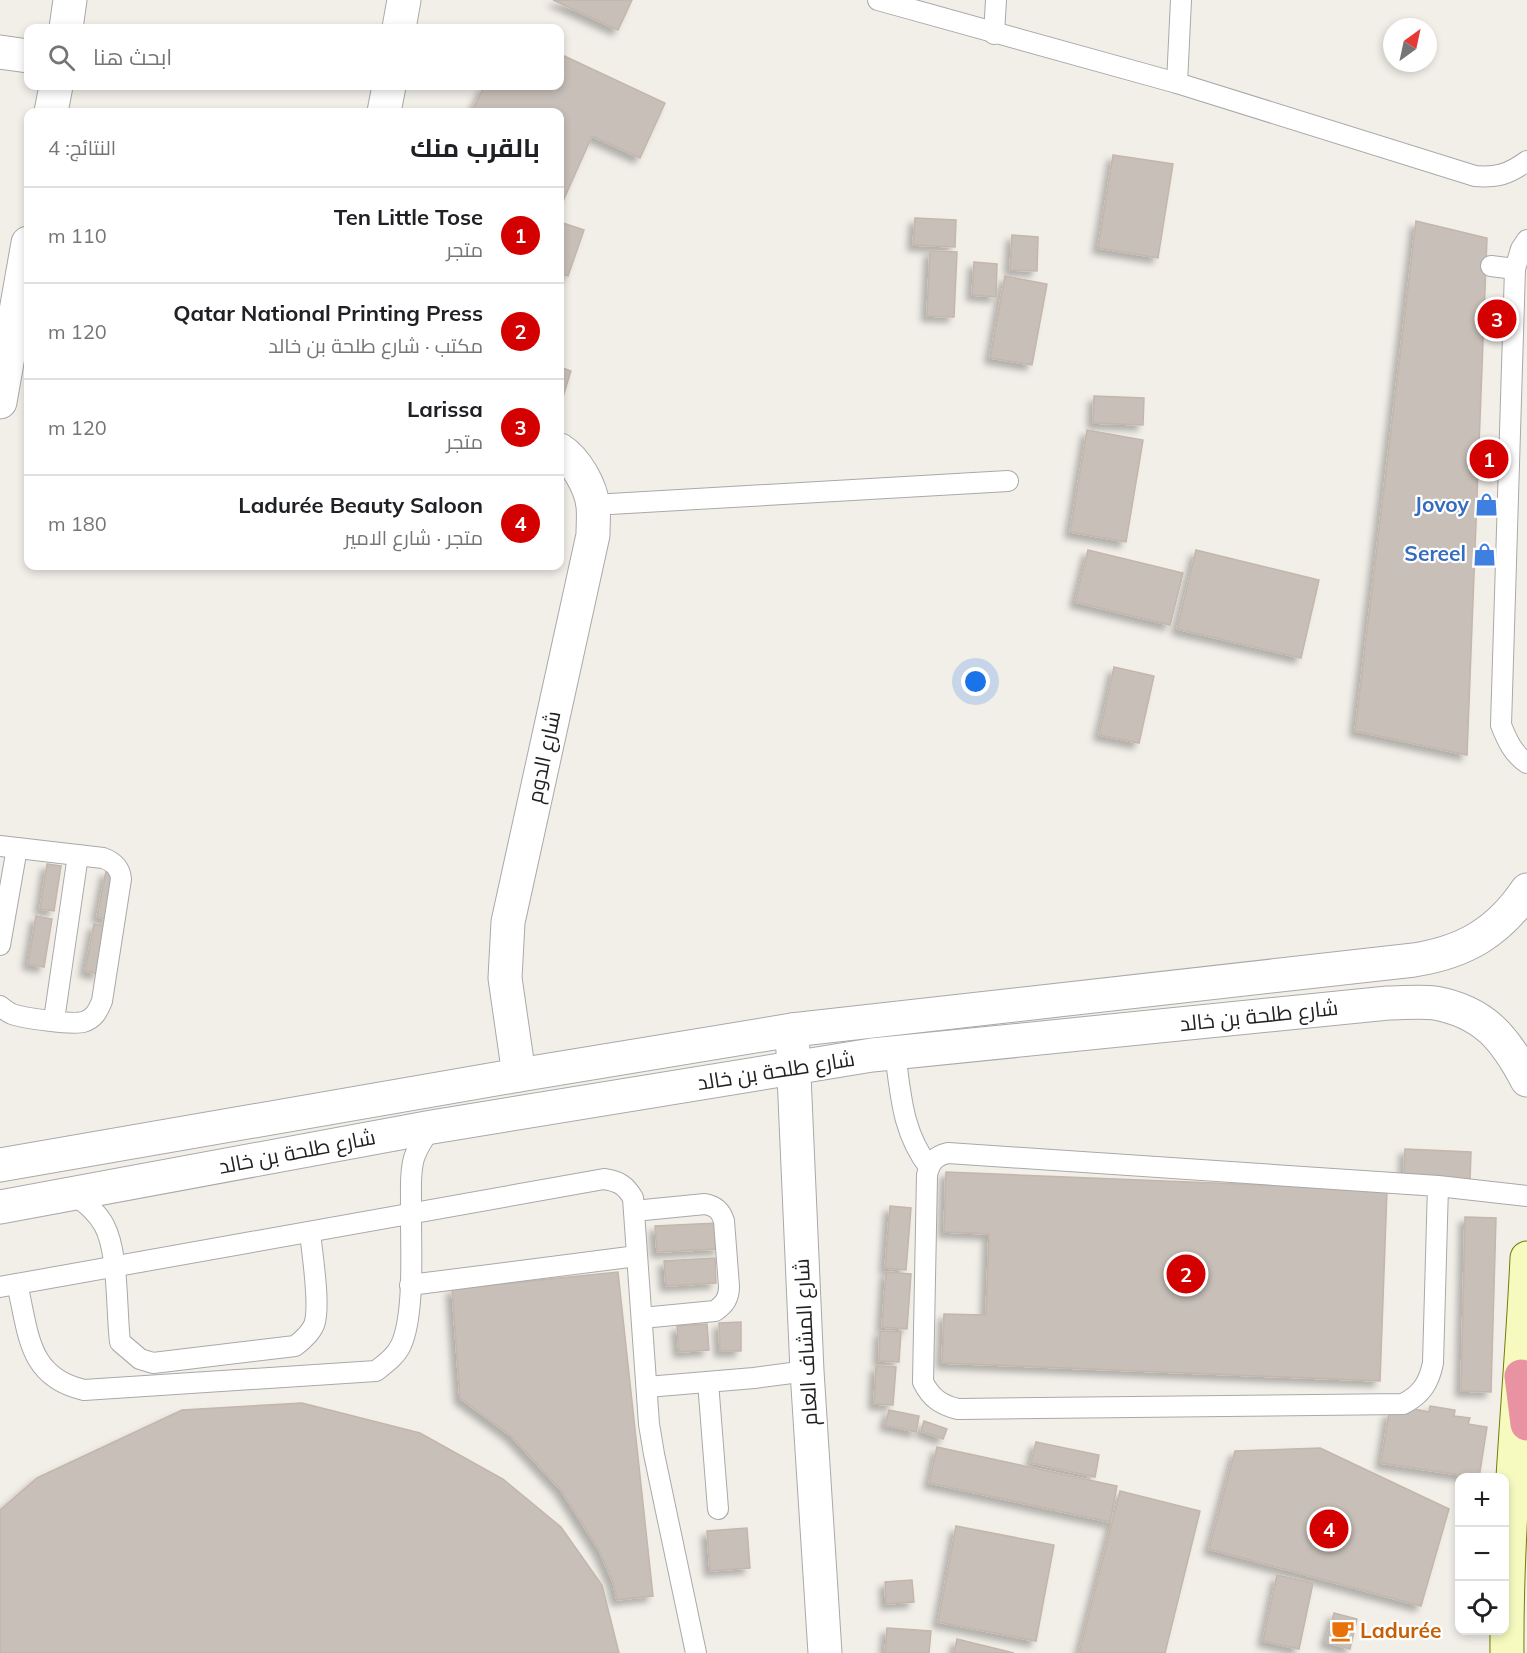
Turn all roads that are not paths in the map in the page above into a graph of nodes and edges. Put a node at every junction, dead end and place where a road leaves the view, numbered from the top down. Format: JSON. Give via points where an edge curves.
{"nodes":[{"id":1,"x":70,"y":0,"type":"edge"},
{"id":2,"x":404,"y":0,"type":"edge"},
{"id":3,"x":878,"y":0,"type":"edge"},
{"id":4,"x":996,"y":0,"type":"edge"},
{"id":5,"x":1181,"y":0,"type":"edge"},
{"id":6,"x":67,"y":24,"type":"edge"},
{"id":7,"x":400,"y":24,"type":"edge"},
{"id":8,"x":994,"y":34,"type":"junction"},
{"id":9,"x":0,"y":52,"type":"edge"},
{"id":10,"x":24,"y":55,"type":"edge"},
{"id":11,"x":1177,"y":83,"type":"junction"},
{"id":12,"x":55,"y":90,"type":"edge"},
{"id":13,"x":388,"y":90,"type":"edge"},
{"id":14,"x":52,"y":108,"type":"edge"},
{"id":15,"x":385,"y":108,"type":"edge"},
{"id":16,"x":1527,"y":161,"type":"edge"},
{"id":17,"x":1527,"y":240,"type":"edge"},
{"id":18,"x":1491,"y":266,"type":"dead end"},
{"id":19,"x":1515,"y":269,"type":"junction"},
{"id":20,"x":23,"y":311,"type":"edge"},
{"id":21,"x":0,"y":402,"type":"edge"},
{"id":22,"x":564,"y":455,"type":"edge"},
{"id":23,"x":1008,"y":481,"type":"dead end"},
{"id":24,"x":593,"y":505,"type":"junction"},
{"id":25,"x":1527,"y":763,"type":"edge"},
{"id":26,"x":9,"y":847,"type":"edge"},
{"id":27,"x":78,"y":855,"type":"junction"},
{"id":28,"x":1527,"y":890,"type":"edge"},
{"id":29,"x":0,"y":945,"type":"edge"},
{"id":30,"x":0,"y":1006,"type":"edge"},
{"id":31,"x":54,"y":1020,"type":"junction"},
{"id":32,"x":792,"y":1030,"type":"junction"},
{"id":33,"x":895,"y":1053,"type":"junction"},
{"id":34,"x":794,"y":1068,"type":"junction"},
{"id":35,"x":519,"y":1075,"type":"junction"},
{"id":36,"x":1527,"y":1080,"type":"edge"},
{"id":37,"x":432,"y":1126,"type":"junction"},
{"id":38,"x":0,"y":1165,"type":"edge"},
{"id":39,"x":929,"y":1167,"type":"junction"},
{"id":40,"x":1438,"y":1186,"type":"junction"},
{"id":41,"x":74,"y":1194,"type":"junction"},
{"id":42,"x":1527,"y":1197,"type":"edge"},
{"id":43,"x":0,"y":1208,"type":"edge"},
{"id":44,"x":634,"y":1211,"type":"junction"},
{"id":45,"x":410,"y":1214,"type":"junction"},
{"id":46,"x":310,"y":1232,"type":"junction"},
{"id":47,"x":637,"y":1256,"type":"junction"},
{"id":48,"x":1527,"y":1257,"type":"edge"},
{"id":49,"x":114,"y":1267,"type":"junction"},
{"id":50,"x":410,"y":1285,"type":"junction"},
{"id":51,"x":8,"y":1286,"type":"edge"},
{"id":52,"x":642,"y":1318,"type":"junction"},
{"id":53,"x":807,"y":1371,"type":"junction"},
{"id":54,"x":1521,"y":1376,"type":"junction"},
{"id":55,"x":708,"y":1382,"type":"junction"},
{"id":56,"x":647,"y":1387,"type":"junction"},
{"id":57,"x":1527,"y":1424,"type":"edge"},
{"id":58,"x":718,"y":1509,"type":"dead end"},
{"id":59,"x":696,"y":1653,"type":"edge"},
{"id":60,"x":825,"y":1653,"type":"edge"},
{"id":61,"x":1507,"y":1653,"type":"edge"}],
"edges":[{"from":1,"to":6,"type":"street"},
{"from":2,"to":7,"type":"street"},
{"from":3,"to":8,"type":"lane"},
{"from":4,"to":8,"type":"lane"},
{"from":5,"to":11,"type":"lane"},
{"from":8,"to":11,"type":"lane"},
{"from":9,"to":10,"type":"street"},
{"from":11,"to":16,"type":"lane","via":[[1475,176],[1492,178]]},
{"from":12,"to":14,"type":"street"},
{"from":13,"to":15,"type":"street"},
{"from":17,"to":19,"type":"lane"},
{"from":18,"to":19,"type":"lane"},
{"from":19,"to":25,"type":"lane","via":[[1501,725],[1509,744]]},
{"from":20,"to":21,"type":"street"},
{"from":22,"to":24,"type":"street","name":"شارع الدوم","via":[[583,476]]},
{"from":23,"to":24,"type":"lane"},
{"from":24,"to":35,"type":"street","name":"شارع الدوم","via":[[593,535],[508,922],[505,978]]},
{"from":26,"to":27,"type":"lane"},
{"from":26,"to":29,"type":"lane"},
{"from":27,"to":31,"type":"lane"},
{"from":27,"to":31,"type":"lane","via":[[109,860],[121,879],[98,1011],[82,1022]]},
{"from":28,"to":32,"type":"street","name":"شارع طلحة بن خالد","via":[[1513,911],[1494,928],[1442,956]]},
{"from":30,"to":31,"type":"lane","via":[[24,1017]]},
{"from":32,"to":34,"type":"street","name":"شارع المشاف العام"},
{"from":32,"to":35,"type":"street","name":"شارع طلحة بن خالد"},
{"from":33,"to":34,"type":"street","name":"شارع طلحة بن خالد"},
{"from":33,"to":36,"type":"street","name":"شارع طلحة بن خالد","via":[[1388,1003],[1433,1003],[1467,1012],[1494,1030]]},
{"from":33,"to":39,"type":"lane","via":[[905,1122],[918,1154]]},
{"from":34,"to":37,"type":"street","name":"شارع طلحة بن خالد"},
{"from":34,"to":53,"type":"street","name":"شارع المشاف العام"},
{"from":35,"to":38,"type":"street","name":"شارع طلحة بن خالد"},
{"from":37,"to":41,"type":"street","name":"شارع طلحة بن خالد"},
{"from":37,"to":45,"type":"lane","via":[[414,1158]]},
{"from":39,"to":40,"type":"lane","via":[[939,1155],[948,1153]]},
{"from":39,"to":40,"type":"lane","via":[[923,1382],[937,1401],[958,1409],[1403,1404],[1425,1386],[1433,1363]]},
{"from":40,"to":42,"type":"lane"},
{"from":41,"to":43,"type":"street","name":"شارع طلحة بن خالد"},
{"from":41,"to":49,"type":"lane","via":[[104,1225]]},
{"from":44,"to":45,"type":"lane","via":[[627,1188],[604,1179]]},
{"from":44,"to":47,"type":"lane"},
{"from":44,"to":52,"type":"lane","via":[[705,1203],[714,1206],[724,1221],[729,1286],[724,1305],[715,1311]]},
{"from":45,"to":46,"type":"lane"},
{"from":45,"to":50,"type":"lane"},
{"from":46,"to":49,"type":"lane"},
{"from":46,"to":49,"type":"lane","via":[[317,1314],[310,1332],[295,1346],[153,1363],[140,1359],[120,1342]]},
{"from":47,"to":50,"type":"lane"},
{"from":47,"to":52,"type":"lane"},
{"from":48,"to":54,"type":"main road"},
{"from":49,"to":51,"type":"lane"},
{"from":50,"to":51,"type":"lane","via":[[406,1331],[390,1361],[376,1371],[84,1390],[67,1386],[41,1366]]},
{"from":52,"to":56,"type":"lane"},
{"from":53,"to":55,"type":"lane"},
{"from":53,"to":60,"type":"street","name":"شارع المشاف العام"},
{"from":54,"to":57,"type":"highway"},
{"from":54,"to":61,"type":"main road","via":[[1512,1492]]},
{"from":55,"to":56,"type":"lane"},
{"from":55,"to":58,"type":"lane"},
{"from":56,"to":59,"type":"lane","via":[[654,1454]]}]}
